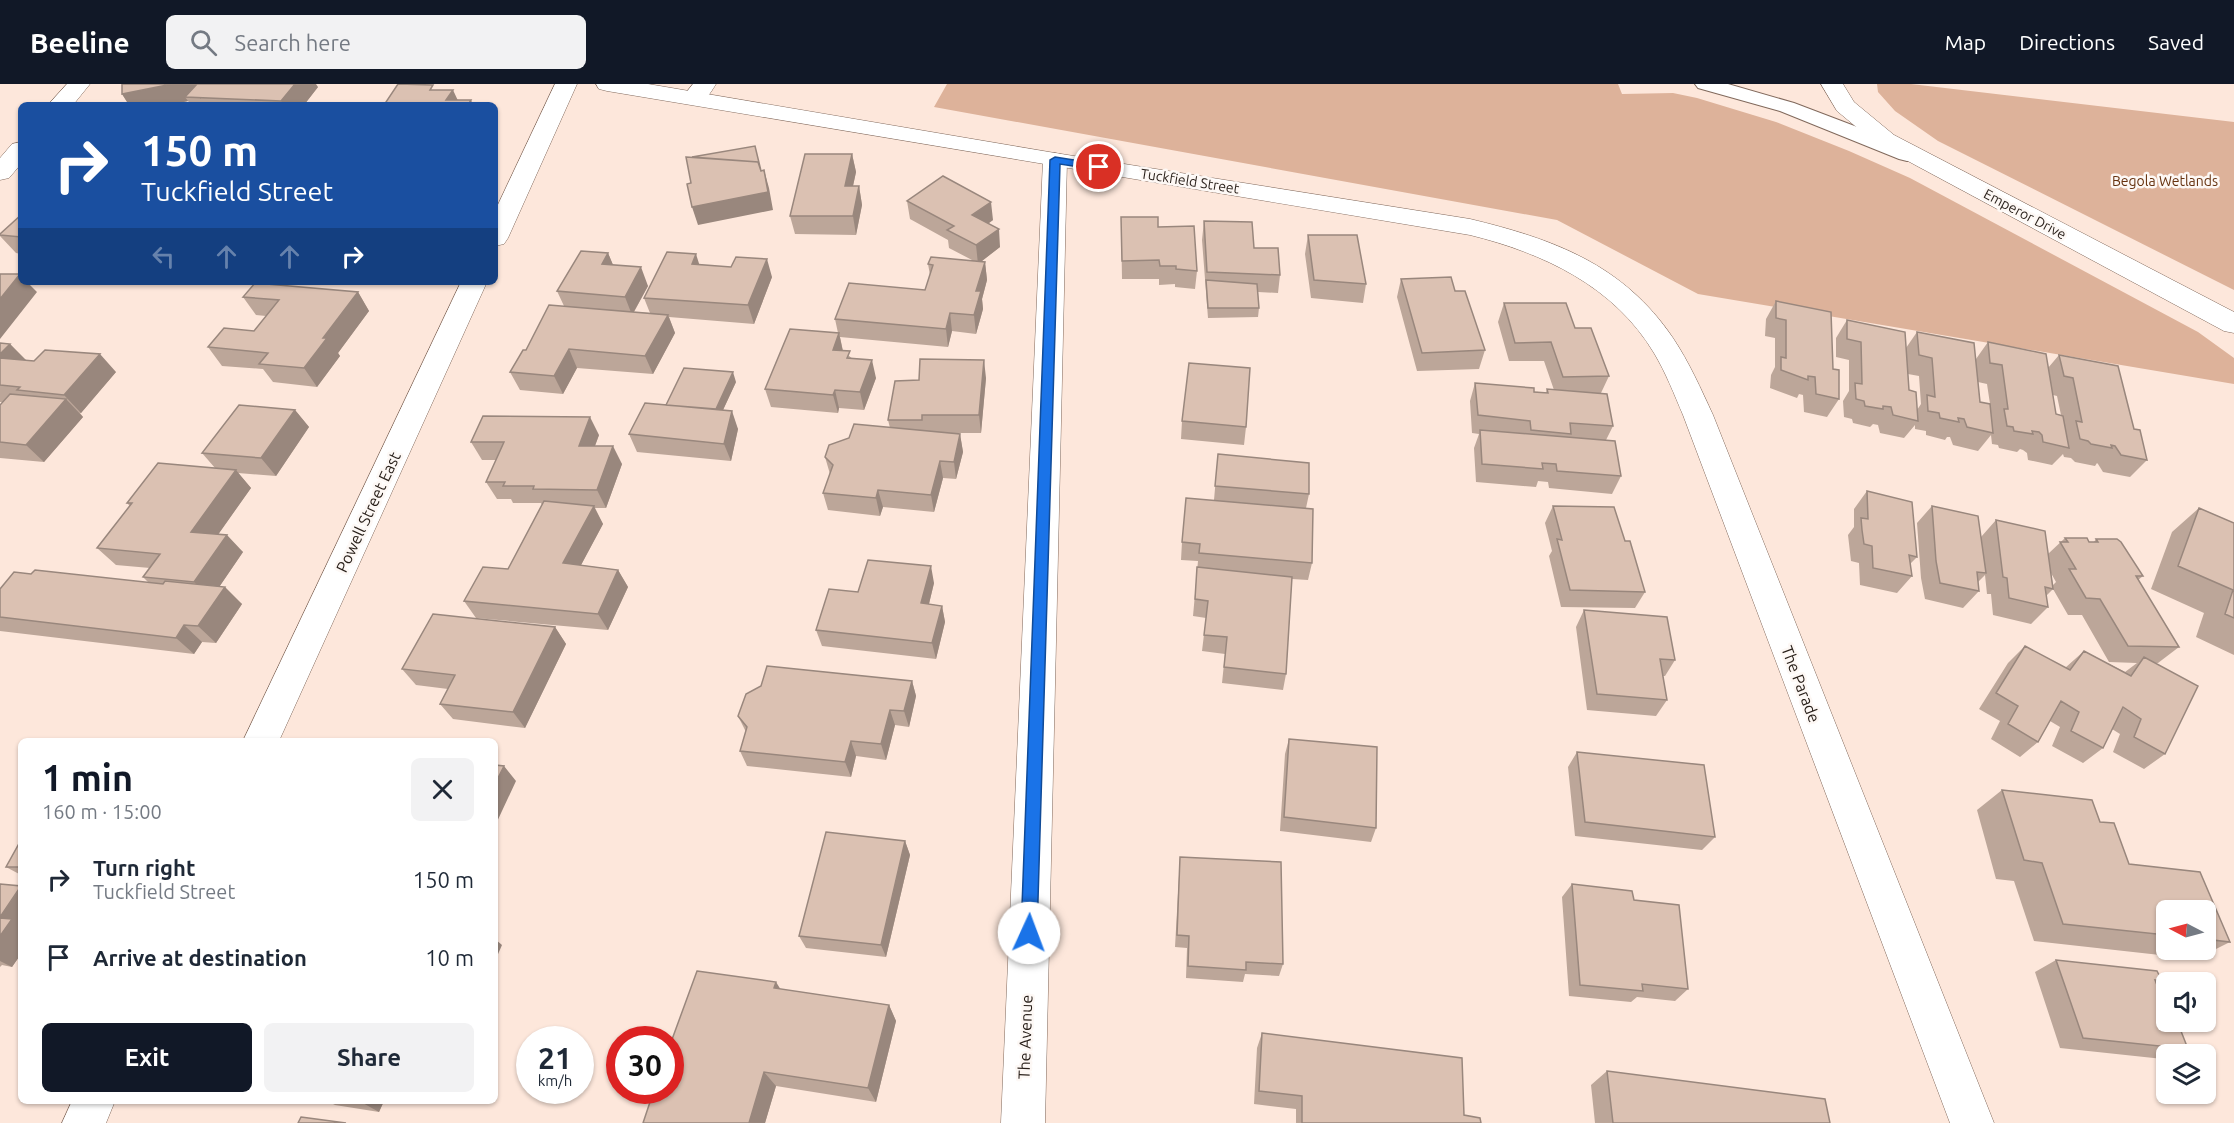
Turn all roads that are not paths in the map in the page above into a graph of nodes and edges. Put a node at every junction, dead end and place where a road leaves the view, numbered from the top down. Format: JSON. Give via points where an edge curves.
{"nodes":[{"id":1,"x":79,"y":84,"type":"edge"},
{"id":2,"x":566,"y":84,"type":"edge"},
{"id":3,"x":607,"y":84,"type":"edge"},
{"id":4,"x":1705,"y":84,"type":"edge"},
{"id":5,"x":1832,"y":84,"type":"edge"},
{"id":6,"x":699,"y":91,"type":"edge"},
{"id":7,"x":63,"y":102,"type":"edge"},
{"id":8,"x":18,"y":152,"type":"edge"},
{"id":9,"x":1918,"y":158,"type":"junction"},
{"id":10,"x":1055,"y":160,"type":"junction"},
{"id":11,"x":0,"y":173,"type":"edge"},
{"id":12,"x":498,"y":231,"type":"edge"},
{"id":13,"x":1588,"y":272,"type":"joint"},
{"id":14,"x":473,"y":285,"type":"edge"},
{"id":15,"x":2234,"y":324,"type":"edge"},
{"id":16,"x":262,"y":738,"type":"edge"},
{"id":17,"x":93,"y":1104,"type":"edge"},
{"id":18,"x":84,"y":1123,"type":"edge"},
{"id":19,"x":1023,"y":1123,"type":"edge"},
{"id":20,"x":1972,"y":1123,"type":"edge"}],
"edges":[{"from":1,"to":7,"type":"street"},
{"from":2,"to":12,"type":"street"},
{"from":3,"to":6,"type":"street","name":"Tuckfield Street"},
{"from":4,"to":9,"type":"lane","via":[[1787,107]]},
{"from":5,"to":9,"type":"street","name":"Emperor Drive","via":[[1845,106],[1862,123]]},
{"from":6,"to":10,"type":"street","name":"Tuckfield Street"},
{"from":8,"to":11,"type":"street"},
{"from":9,"to":15,"type":"street","name":"Emperor Drive"},
{"from":10,"to":13,"type":"street","name":"Tuckfield Street","via":[[1470,227],[1520,239]]},
{"from":10,"to":19,"type":"street","name":"The Avenue"},
{"from":13,"to":20,"type":"street","name":"The Parade","via":[[1644,320],[1663,344],[1683,383]]},
{"from":14,"to":16,"type":"street","name":"Powell Street East"},
{"from":17,"to":18,"type":"street"}]}
